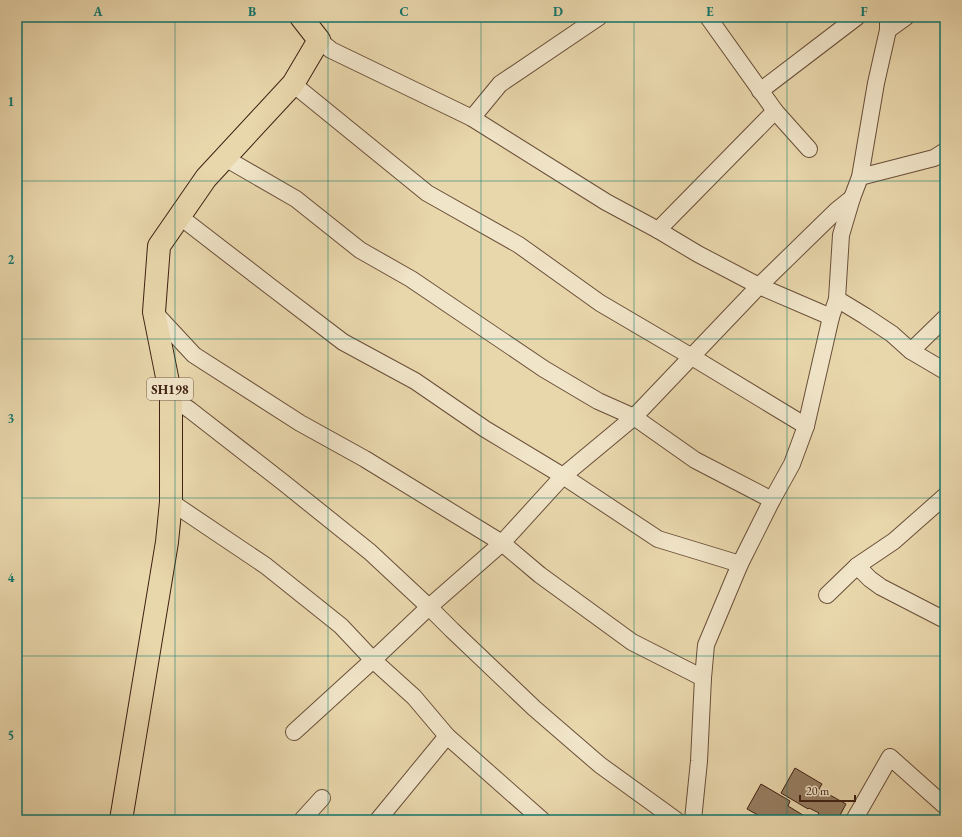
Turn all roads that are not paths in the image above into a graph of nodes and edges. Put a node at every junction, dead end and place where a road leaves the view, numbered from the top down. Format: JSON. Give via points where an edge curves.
{"nodes":[{"id":1,"x":301,"y":17,"type":"edge"},
{"id":2,"x":599,"y":17,"type":"edge"},
{"id":3,"x":708,"y":17,"type":"edge"},
{"id":4,"x":857,"y":17,"type":"edge"},
{"id":5,"x":906,"y":17,"type":"edge"},
{"id":6,"x":888,"y":23,"type":"edge"},
{"id":7,"x":319,"y":40,"type":"junction"},
{"id":8,"x":293,"y":84,"type":"junction"},
{"id":9,"x":760,"y":91,"type":"junction"},
{"id":10,"x":775,"y":111,"type":"junction"},
{"id":11,"x":472,"y":118,"type":"junction"},
{"id":12,"x":809,"y":149,"type":"dead end"},
{"id":13,"x":945,"y":151,"type":"edge"},
{"id":14,"x":225,"y":158,"type":"junction"},
{"id":15,"x":860,"y":178,"type":"junction"},
{"id":16,"x":852,"y":198,"type":"junction"},
{"id":17,"x":179,"y":216,"type":"junction"},
{"id":18,"x":658,"y":230,"type":"junction"},
{"id":19,"x":759,"y":286,"type":"junction"},
{"id":20,"x":837,"y":299,"type":"junction"},
{"id":21,"x":154,"y":312,"type":"junction"},
{"id":22,"x":831,"y":317,"type":"junction"},
{"id":23,"x":945,"y":318,"type":"edge"},
{"id":24,"x":911,"y":351,"type":"junction"},
{"id":25,"x":692,"y":357,"type":"junction"},
{"id":26,"x":945,"y":372,"type":"edge"},
{"id":27,"x":171,"y":396,"type":"junction"},
{"id":28,"x":634,"y":417,"type":"junction"},
{"id":29,"x":806,"y":426,"type":"junction"},
{"id":30,"x":563,"y":476,"type":"junction"},
{"id":31,"x":945,"y":496,"type":"edge"},
{"id":32,"x":772,"y":500,"type":"junction"},
{"id":33,"x":171,"y":502,"type":"junction"},
{"id":34,"x":502,"y":543,"type":"junction"},
{"id":35,"x":740,"y":564,"type":"junction"},
{"id":36,"x":857,"y":566,"type":"junction"},
{"id":37,"x":826,"y":595,"type":"dead end"},
{"id":38,"x":429,"y":607,"type":"junction"},
{"id":39,"x":945,"y":620,"type":"edge"},
{"id":40,"x":373,"y":660,"type":"junction"},
{"id":41,"x":703,"y":678,"type":"junction"},
{"id":42,"x":294,"y":732,"type":"dead end"},
{"id":43,"x":447,"y":736,"type":"junction"},
{"id":44,"x":322,"y":798,"type":"dead end"},
{"id":45,"x":945,"y":806,"type":"edge"},
{"id":46,"x":121,"y":820,"type":"edge"},
{"id":47,"x":302,"y":820,"type":"edge"},
{"id":48,"x":378,"y":820,"type":"edge"},
{"id":49,"x":542,"y":820,"type":"edge"},
{"id":50,"x":676,"y":820,"type":"edge"},
{"id":51,"x":693,"y":820,"type":"edge"},
{"id":52,"x":854,"y":820,"type":"edge"}],
"edges":[{"from":1,"to":7,"type":"main road"},
{"from":2,"to":11,"type":"street","via":[[500,84]]},
{"from":3,"to":9,"type":"street"},
{"from":4,"to":9,"type":"street"},
{"from":5,"to":6,"type":"street"},
{"from":6,"to":15,"type":"street"},
{"from":7,"to":8,"type":"main road","number":"SH198"},
{"from":7,"to":11,"type":"street","via":[[331,50]]},
{"from":8,"to":14,"type":"main road","number":"SH198"},
{"from":8,"to":25,"type":"street","via":[[427,193],[519,246],[600,303]]},
{"from":9,"to":10,"type":"street"},
{"from":10,"to":12,"type":"street"},
{"from":10,"to":18,"type":"street"},
{"from":11,"to":18,"type":"street","via":[[606,202]]},
{"from":13,"to":15,"type":"street","via":[[934,158]]},
{"from":14,"to":17,"type":"main road","number":"SH198","via":[[206,178]]},
{"from":14,"to":28,"type":"street","via":[[296,199],[360,250],[411,279],[544,369],[598,401]]},
{"from":15,"to":16,"type":"street"},
{"from":16,"to":19,"type":"street","via":[[836,210]]},
{"from":16,"to":20,"type":"street","via":[[841,235]]},
{"from":17,"to":21,"type":"main road","number":"SH198","via":[[159,246]]},
{"from":17,"to":30,"type":"street","via":[[343,342],[416,381],[485,429]]},
{"from":18,"to":19,"type":"street"},
{"from":19,"to":22,"type":"street"},
{"from":19,"to":25,"type":"street"},
{"from":20,"to":22,"type":"street"},
{"from":20,"to":24,"type":"street","via":[[892,334]]},
{"from":21,"to":27,"type":"main road","number":"SH198"},
{"from":21,"to":34,"type":"street","via":[[194,355],[300,423],[365,459]]},
{"from":22,"to":29,"type":"street"},
{"from":23,"to":24,"type":"street"},
{"from":24,"to":26,"type":"street"},
{"from":25,"to":28,"type":"street"},
{"from":25,"to":29,"type":"street"},
{"from":27,"to":33,"type":"main road","number":"SH198"},
{"from":27,"to":38,"type":"street","via":[[370,552]]},
{"from":28,"to":30,"type":"street"},
{"from":28,"to":32,"type":"street","via":[[695,460]]},
{"from":29,"to":32,"type":"street","via":[[792,464]]},
{"from":30,"to":34,"type":"street"},
{"from":30,"to":35,"type":"street","via":[[658,539]]},
{"from":31,"to":36,"type":"street","via":[[894,541]]},
{"from":32,"to":35,"type":"street"},
{"from":33,"to":40,"type":"street","via":[[266,566],[341,626]]},
{"from":33,"to":46,"type":"main road","number":"SH198","via":[[167,542]]},
{"from":34,"to":38,"type":"street"},
{"from":34,"to":41,"type":"street","via":[[540,575],[632,642]]},
{"from":35,"to":41,"type":"street","via":[[706,645]]},
{"from":36,"to":37,"type":"street"},
{"from":36,"to":39,"type":"street","via":[[881,587]]},
{"from":38,"to":40,"type":"street"},
{"from":38,"to":50,"type":"street","via":[[534,708],[600,765]]},
{"from":40,"to":42,"type":"street"},
{"from":40,"to":43,"type":"street","via":[[414,697]]},
{"from":41,"to":51,"type":"street"},
{"from":43,"to":48,"type":"street"},
{"from":43,"to":49,"type":"street"},
{"from":44,"to":47,"type":"street"},
{"from":45,"to":52,"type":"street","via":[[890,757]]}]}
